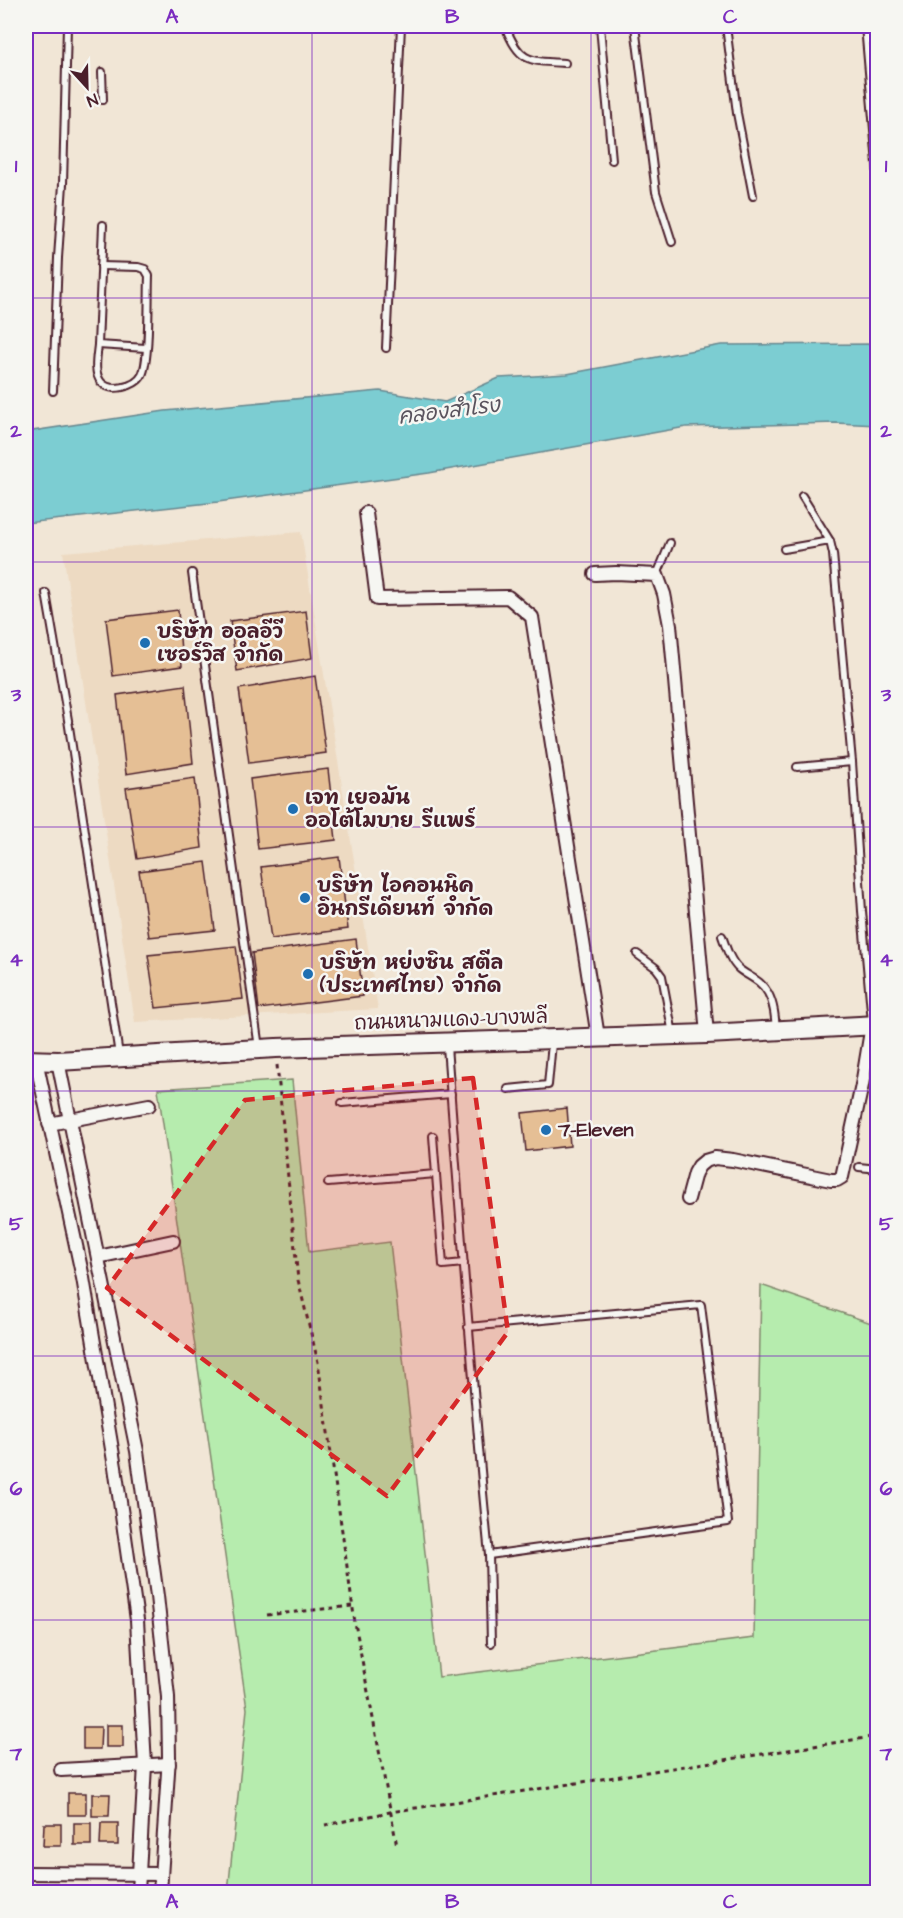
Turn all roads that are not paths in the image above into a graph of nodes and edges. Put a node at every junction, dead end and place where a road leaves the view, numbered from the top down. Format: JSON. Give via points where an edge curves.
{"nodes":[{"id":1,"x":67,"y":26,"type":"edge"},
{"id":2,"x":401,"y":26,"type":"edge"},
{"id":3,"x":505,"y":26,"type":"edge"},
{"id":4,"x":600,"y":26,"type":"edge"},
{"id":5,"x":636,"y":26,"type":"edge"},
{"id":6,"x":726,"y":26,"type":"edge"},
{"id":7,"x":865,"y":26,"type":"edge"},
{"id":8,"x":564,"y":63,"type":"dead end"},
{"id":9,"x":102,"y":72,"type":"dead end"},
{"id":10,"x":103,"y":100,"type":"dead end"},
{"id":11,"x":612,"y":160,"type":"dead end"},
{"id":12,"x":878,"y":176,"type":"edge"},
{"id":13,"x":753,"y":196,"type":"dead end"},
{"id":14,"x":102,"y":225,"type":"dead end"},
{"id":15,"x":672,"y":242,"type":"dead end"},
{"id":16,"x":101,"y":266,"type":"junction"},
{"id":17,"x":98,"y":345,"type":"junction"},
{"id":18,"x":146,"y":348,"type":"junction"},
{"id":19,"x":386,"y":348,"type":"dead end"},
{"id":20,"x":53,"y":391,"type":"dead end"},
{"id":21,"x":802,"y":496,"type":"dead end"},
{"id":22,"x":366,"y":513,"type":"dead end"},
{"id":23,"x":830,"y":541,"type":"junction"},
{"id":24,"x":670,"y":543,"type":"dead end"},
{"id":25,"x":784,"y":549,"type":"dead end"},
{"id":26,"x":192,"y":573,"type":"dead end"},
{"id":27,"x":595,"y":574,"type":"dead end"},
{"id":28,"x":657,"y":575,"type":"junction"},
{"id":29,"x":46,"y":593,"type":"dead end"},
{"id":30,"x":852,"y":762,"type":"junction"},
{"id":31,"x":797,"y":767,"type":"dead end"},
{"id":32,"x":722,"y":936,"type":"dead end"},
{"id":33,"x":637,"y":954,"type":"dead end"},
{"id":34,"x":875,"y":1025,"type":"edge"},
{"id":35,"x":777,"y":1030,"type":"junction"},
{"id":36,"x":707,"y":1034,"type":"junction"},
{"id":37,"x":673,"y":1035,"type":"junction"},
{"id":38,"x":598,"y":1037,"type":"junction"},
{"id":39,"x":553,"y":1039,"type":"junction"},
{"id":40,"x":447,"y":1042,"type":"junction"},
{"id":41,"x":267,"y":1048,"type":"junction"},
{"id":42,"x":120,"y":1057,"type":"junction"},
{"id":43,"x":31,"y":1060,"type":"edge"},
{"id":44,"x":58,"y":1061,"type":"junction"},
{"id":45,"x":508,"y":1089,"type":"dead end"},
{"id":46,"x":451,"y":1094,"type":"junction"},
{"id":47,"x":342,"y":1103,"type":"dead end"},
{"id":48,"x":149,"y":1105,"type":"dead end"},
{"id":49,"x":70,"y":1120,"type":"junction"},
{"id":50,"x":49,"y":1124,"type":"junction"},
{"id":51,"x":433,"y":1136,"type":"dead end"},
{"id":52,"x":859,"y":1167,"type":"dead end"},
{"id":53,"x":878,"y":1169,"type":"edge"},
{"id":54,"x":436,"y":1174,"type":"junction"},
{"id":55,"x":327,"y":1183,"type":"dead end"},
{"id":56,"x":688,"y":1199,"type":"dead end"},
{"id":57,"x":173,"y":1241,"type":"dead end"},
{"id":58,"x":98,"y":1257,"type":"junction"},
{"id":59,"x":464,"y":1263,"type":"junction"},
{"id":60,"x":468,"y":1327,"type":"junction"},
{"id":61,"x":489,"y":1555,"type":"junction"},
{"id":62,"x":491,"y":1642,"type":"dead end"},
{"id":63,"x":169,"y":1764,"type":"junction"},
{"id":64,"x":145,"y":1766,"type":"junction"},
{"id":65,"x":61,"y":1770,"type":"dead end"},
{"id":66,"x":26,"y":1873,"type":"edge"},
{"id":67,"x":140,"y":1874,"type":"junction"},
{"id":68,"x":161,"y":1874,"type":"junction"},
{"id":69,"x":138,"y":1893,"type":"edge"},
{"id":70,"x":160,"y":1893,"type":"edge"}],
"edges":[{"from":1,"to":20,"type":"lane"},
{"from":2,"to":19,"type":"lane"},
{"from":3,"to":8,"type":"lane","via":[[522,55],[530,60]]},
{"from":4,"to":11,"type":"lane"},
{"from":5,"to":15,"type":"lane","via":[[656,192]]},
{"from":6,"to":13,"type":"lane"},
{"from":7,"to":12,"type":"lane"},
{"from":9,"to":10,"type":"lane"},
{"from":14,"to":16,"type":"lane"},
{"from":16,"to":17,"type":"lane"},
{"from":16,"to":18,"type":"lane","via":[[138,267],[149,276]]},
{"from":17,"to":18,"type":"lane"},
{"from":17,"to":18,"type":"lane","via":[[98,374],[107,387],[115,388],[127,386],[142,375]]},
{"from":21,"to":23,"type":"lane"},
{"from":22,"to":38,"type":"street","via":[[377,599],[508,597],[532,617]]},
{"from":23,"to":25,"type":"lane"},
{"from":23,"to":30,"type":"lane"},
{"from":24,"to":28,"type":"lane"},
{"from":26,"to":41,"type":"lane"},
{"from":27,"to":28,"type":"street"},
{"from":28,"to":36,"type":"street","via":[[670,624]]},
{"from":29,"to":42,"type":"lane"},
{"from":30,"to":31,"type":"lane"},
{"from":30,"to":34,"type":"lane","via":[[862,911]]},
{"from":32,"to":35,"type":"lane","via":[[738,968],[767,991]]},
{"from":33,"to":37,"type":"lane","via":[[662,976]]},
{"from":34,"to":35,"type":"main road","name":"ถนนหนามแดง-บางพลี"},
{"from":34,"to":56,"type":"street","via":[[842,1177],[831,1180],[715,1158],[699,1166]]},
{"from":35,"to":36,"type":"main road","name":"ถนนหนามแดง-บางพลี"},
{"from":36,"to":37,"type":"main road","name":"ถนนหนามแดง-บางพลี"},
{"from":37,"to":38,"type":"main road","name":"ถนนหนามแดง-บางพลี"},
{"from":38,"to":39,"type":"main road","name":"ถนนหนามแดง-บางพลี"},
{"from":39,"to":40,"type":"main road","name":"ถนนหนามแดง-บางพลี"},
{"from":39,"to":45,"type":"lane","via":[[548,1085]]},
{"from":40,"to":41,"type":"main road","name":"ถนนหนามแดง-บางพลี"},
{"from":40,"to":46,"type":"lane"},
{"from":41,"to":42,"type":"main road","name":"ถนนหนามแดง-บางพลี"},
{"from":42,"to":44,"type":"main road","name":"ถนนหนามแดง-บางพลี"},
{"from":43,"to":44,"type":"main road","name":"ถนนหนามแดง-บางพลี"},
{"from":43,"to":50,"type":"street"},
{"from":44,"to":49,"type":"street"},
{"from":46,"to":47,"type":"lane"},
{"from":46,"to":59,"type":"lane"},
{"from":48,"to":49,"type":"street"},
{"from":49,"to":50,"type":"street"},
{"from":49,"to":58,"type":"street"},
{"from":50,"to":64,"type":"street","via":[[82,1278],[115,1467],[137,1620]]},
{"from":51,"to":54,"type":"lane"},
{"from":52,"to":53,"type":"lane"},
{"from":54,"to":55,"type":"lane"},
{"from":54,"to":59,"type":"lane","via":[[443,1265]]},
{"from":57,"to":58,"type":"street"},
{"from":58,"to":63,"type":"street","via":[[138,1462],[157,1596],[168,1697]]},
{"from":59,"to":60,"type":"lane"},
{"from":60,"to":61,"type":"lane"},
{"from":60,"to":61,"type":"lane","via":[[701,1305],[728,1522]]},
{"from":61,"to":62,"type":"lane"},
{"from":63,"to":64,"type":"street"},
{"from":63,"to":68,"type":"street"},
{"from":64,"to":65,"type":"street"},
{"from":64,"to":67,"type":"street"},
{"from":66,"to":67,"type":"street"},
{"from":67,"to":68,"type":"street"},
{"from":67,"to":69,"type":"street"},
{"from":68,"to":70,"type":"street"}]}
